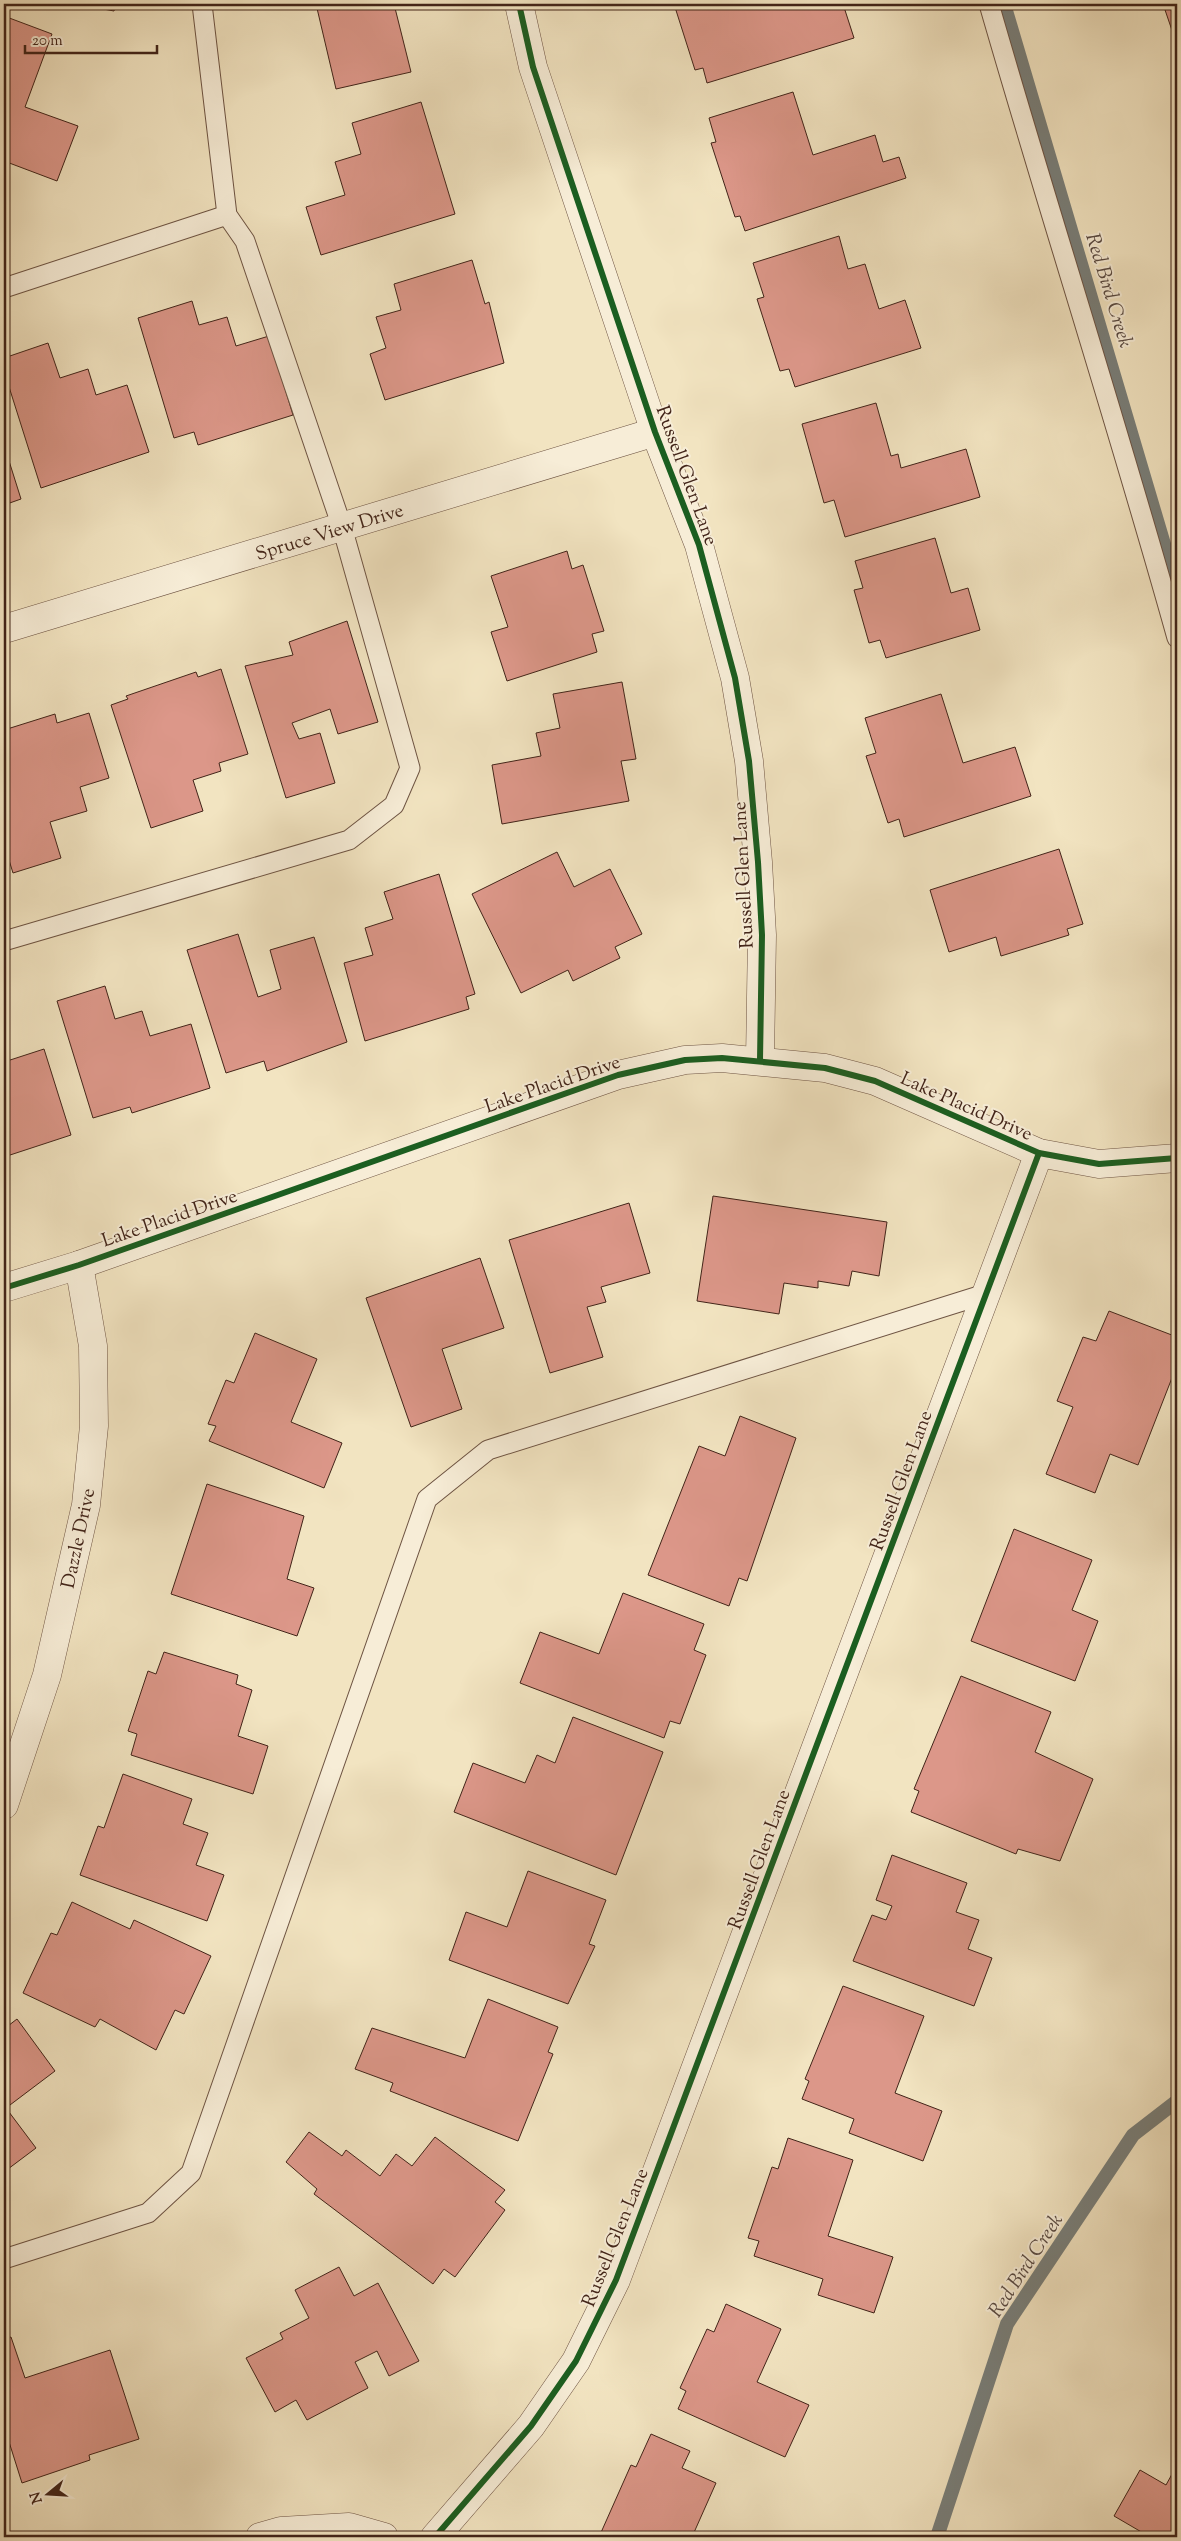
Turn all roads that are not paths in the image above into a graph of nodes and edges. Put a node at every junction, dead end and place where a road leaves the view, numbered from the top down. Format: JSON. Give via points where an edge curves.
{"nodes":[{"id":1,"x":202,"y":4,"type":"edge"},
{"id":2,"x":520,"y":4,"type":"edge"},
{"id":3,"x":989,"y":4,"type":"edge"},
{"id":4,"x":227,"y":215,"type":"junction"},
{"id":5,"x":4,"y":288,"type":"edge"},
{"id":6,"x":655,"y":432,"type":"junction"},
{"id":7,"x":342,"y":527,"type":"junction"},
{"id":8,"x":4,"y":629,"type":"edge"},
{"id":9,"x":1177,"y":638,"type":"edge"},
{"id":10,"x":4,"y":941,"type":"edge"},
{"id":11,"x":760,"y":1060,"type":"junction"},
{"id":12,"x":1039,"y":1153,"type":"junction"},
{"id":13,"x":1177,"y":1158,"type":"edge"},
{"id":14,"x":79,"y":1265,"type":"junction"},
{"id":15,"x":4,"y":1288,"type":"edge"},
{"id":16,"x":985,"y":1294,"type":"junction"},
{"id":17,"x":4,"y":1805,"type":"edge"},
{"id":18,"x":4,"y":2259,"type":"edge"},
{"id":19,"x":260,"y":2537,"type":"edge"},
{"id":20,"x":384,"y":2537,"type":"edge"},
{"id":21,"x":435,"y":2537,"type":"edge"}],
"edges":[{"from":1,"to":4,"type":"lane"},
{"from":2,"to":6,"type":"street","name":"Russell Glen Lane","via":[[533,67]]},
{"from":3,"to":9,"type":"lane"},
{"from":4,"to":5,"type":"lane"},
{"from":4,"to":7,"type":"lane","via":[[245,241]]},
{"from":6,"to":7,"type":"street","name":"Spruce View Drive"},
{"from":6,"to":11,"type":"street","name":"Russell Glen Lane","via":[[699,545],[738,696],[749,761],[762,935]]},
{"from":7,"to":8,"type":"street","name":"Spruce View Drive"},
{"from":7,"to":10,"type":"lane","via":[[410,768],[394,805],[349,840]]},
{"from":11,"to":12,"type":"street","name":"Lake Placid Drive","via":[[825,1068],[875,1081]]},
{"from":11,"to":14,"type":"street","name":"Lake Placid Drive","via":[[685,1060],[618,1074]]},
{"from":12,"to":13,"type":"street","name":"Lake Placid Drive","via":[[1099,1164]]},
{"from":12,"to":16,"type":"street","name":"Russell Glen Lane"},
{"from":14,"to":15,"type":"street","name":"Lake Placid Drive"},
{"from":14,"to":17,"type":"street","name":"Dazzle Drive","via":[[93,1346],[94,1426],[86,1505],[47,1675]]},
{"from":16,"to":18,"type":"lane","via":[[488,1450],[427,1499],[191,2173],[148,2213]]},
{"from":16,"to":21,"type":"street","name":"Russell Glen Lane","via":[[616,2280],[576,2361],[531,2426]]},
{"from":19,"to":20,"type":"street","via":[[281,2531],[349,2527]]}]}
